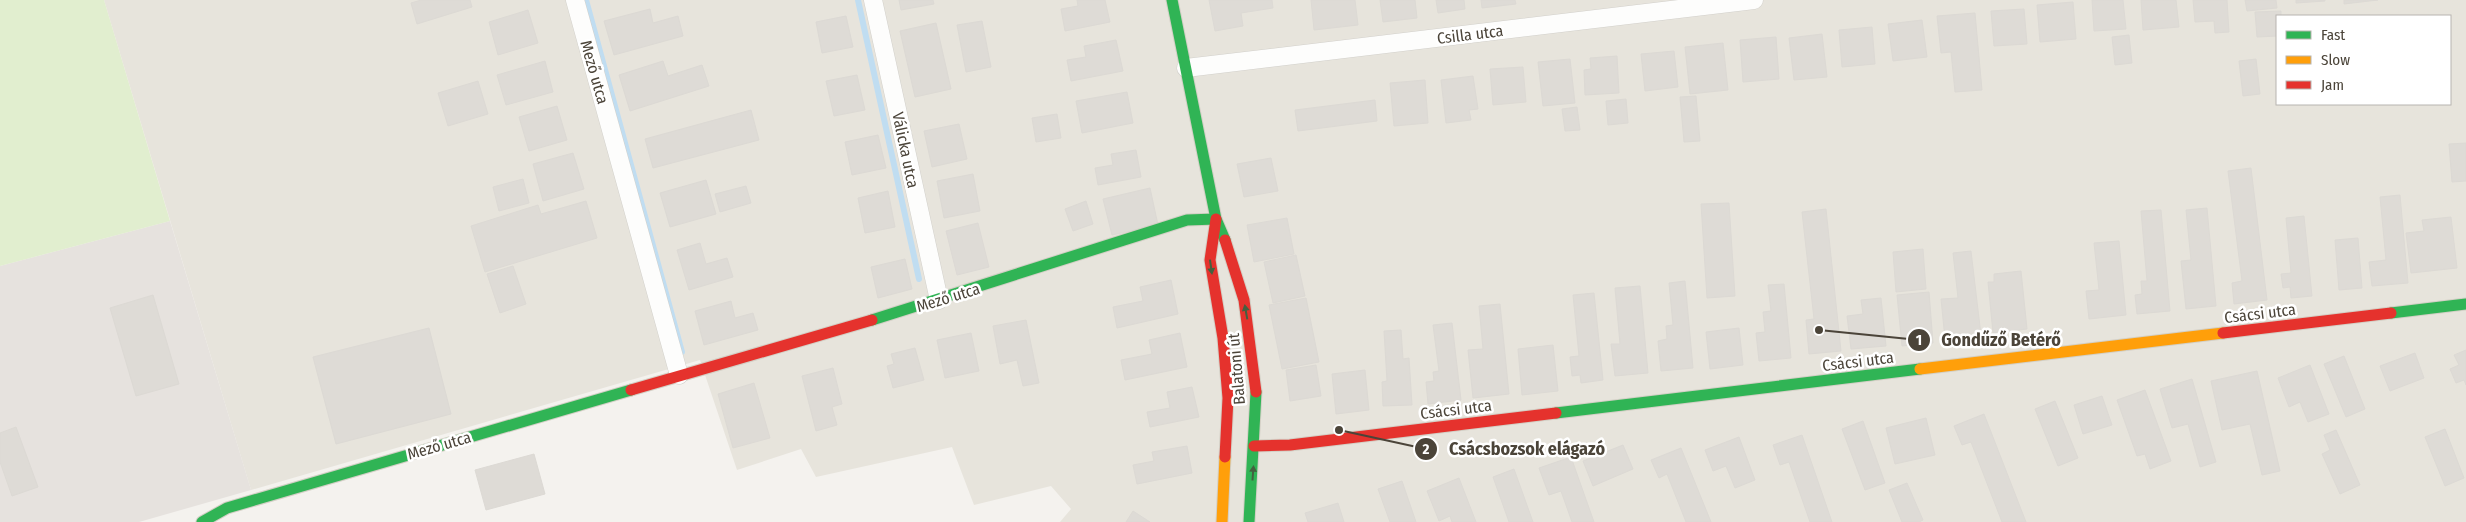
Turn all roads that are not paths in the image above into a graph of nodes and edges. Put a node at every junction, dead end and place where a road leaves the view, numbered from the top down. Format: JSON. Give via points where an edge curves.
{"nodes":[{"id":1,"x":575,"y":0,"type":"edge"},
{"id":2,"x":873,"y":0,"type":"edge"},
{"id":3,"x":1172,"y":0,"type":"edge"},
{"id":4,"x":1754,"y":0,"type":"edge"},
{"id":5,"x":1186,"y":68,"type":"junction"},
{"id":6,"x":1216,"y":219,"type":"junction"},
{"id":7,"x":939,"y":300,"type":"junction"},
{"id":8,"x":2466,"y":304,"type":"edge"},
{"id":9,"x":680,"y":375,"type":"junction"},
{"id":10,"x":1254,"y":446,"type":"junction"},
{"id":11,"x":202,"y":522,"type":"edge"},
{"id":12,"x":1222,"y":522,"type":"edge"},
{"id":13,"x":1249,"y":522,"type":"edge"}],
"edges":[{"from":1,"to":9,"type":"street","name":"Mező utca"},
{"from":2,"to":7,"type":"street","name":"Válicka utca"},
{"from":3,"to":5,"type":"street","name":"Balatoni út"},
{"from":4,"to":5,"type":"street","name":"Csilla utca"},
{"from":5,"to":6,"type":"street","name":"Balatoni út"},
{"from":6,"to":7,"type":"street","name":"Mező utca","via":[[1187,220]]},
{"from":10,"to":6,"type":"street","name":"Balatoni út","one_way":true,"via":[[1256,396],[1252,345],[1244,300]]},
{"from":6,"to":12,"type":"street","name":"Balatoni út","one_way":true,"via":[[1210,260],[1223,338],[1228,398]]},
{"from":7,"to":9,"type":"street","name":"Mező utca"},
{"from":8,"to":10,"type":"street","name":"Csácsi utca","via":[[1290,446]]},
{"from":9,"to":11,"type":"street","name":"Mező utca","via":[[227,508]]},
{"from":13,"to":10,"type":"street","name":"Balatoni út","one_way":true}]}
